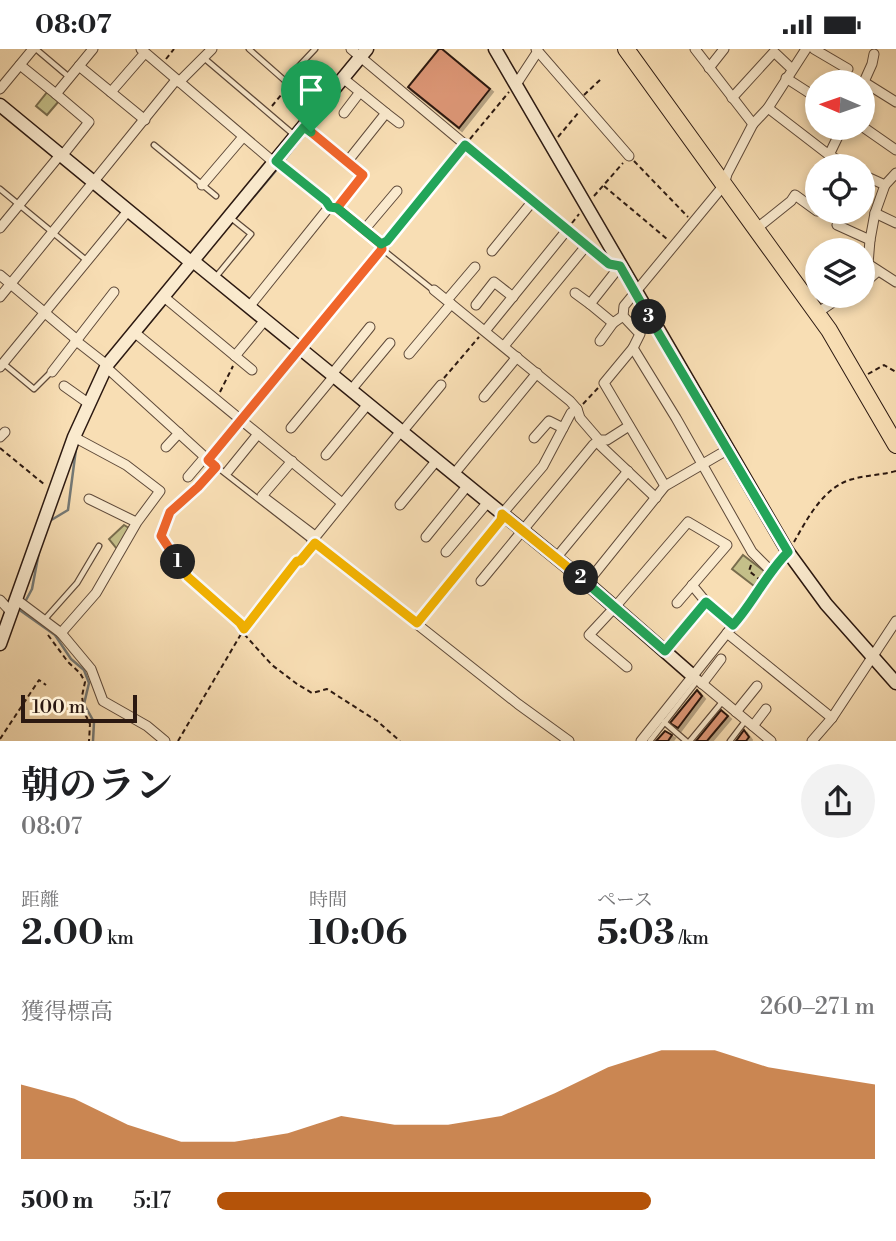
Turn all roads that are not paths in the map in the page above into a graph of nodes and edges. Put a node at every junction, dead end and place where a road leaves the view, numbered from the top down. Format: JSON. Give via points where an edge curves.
{"nodes":[{"id":1,"x":34,"y":49,"type":"edge"},
{"id":2,"x":93,"y":49,"type":"edge"},
{"id":3,"x":212,"y":49,"type":"edge"},
{"id":4,"x":249,"y":49,"type":"edge"},
{"id":5,"x":316,"y":49,"type":"edge"},
{"id":6,"x":495,"y":49,"type":"edge"},
{"id":7,"x":627,"y":49,"type":"edge"},
{"id":8,"x":695,"y":49,"type":"edge"},
{"id":9,"x":724,"y":49,"type":"edge"},
{"id":10,"x":806,"y":49,"type":"edge"},
{"id":11,"x":814,"y":49,"type":"edge"},
{"id":12,"x":537,"y":50,"type":"edge"},
{"id":13,"x":872,"y":51,"type":"edge"},
{"id":14,"x":143,"y":52,"type":"edge"},
{"id":15,"x":361,"y":55,"type":"edge"},
{"id":16,"x":203,"y":57,"type":"junction"},
{"id":17,"x":20,"y":65,"type":"junction"},
{"id":18,"x":79,"y":66,"type":"junction"},
{"id":19,"x":709,"y":68,"type":"junction"},
{"id":20,"x":792,"y":69,"type":"junction"},
{"id":21,"x":848,"y":69,"type":"dead end"},
{"id":22,"x":869,"y":70,"type":"edge"},
{"id":23,"x":70,"y":77,"type":"junction"},
{"id":24,"x":786,"y":78,"type":"junction"},
{"id":25,"x":178,"y":81,"type":"junction"},
{"id":26,"x":346,"y":81,"type":"junction"},
{"id":27,"x":287,"y":83,"type":"junction"},
{"id":28,"x":517,"y":83,"type":"junction"},
{"id":29,"x":0,"y":89,"type":"edge"},
{"id":30,"x":805,"y":90,"type":"edge"},
{"id":31,"x":875,"y":90,"type":"edge"},
{"id":32,"x":111,"y":92,"type":"junction"},
{"id":33,"x":360,"y":92,"type":"junction"},
{"id":34,"x":56,"y":94,"type":"junction"},
{"id":35,"x":732,"y":98,"type":"junction"},
{"id":36,"x":896,"y":102,"type":"edge"},
{"id":37,"x":0,"y":105,"type":"edge"},
{"id":38,"x":768,"y":108,"type":"junction"},
{"id":39,"x":317,"y":110,"type":"junction"},
{"id":40,"x":344,"y":113,"type":"dead end"},
{"id":41,"x":386,"y":113,"type":"junction"},
{"id":42,"x":145,"y":120,"type":"junction"},
{"id":43,"x":399,"y":123,"type":"dead end"},
{"id":44,"x":753,"y":124,"type":"junction"},
{"id":45,"x":304,"y":131,"type":"junction"},
{"id":46,"x":875,"y":135,"type":"edge"},
{"id":47,"x":243,"y":137,"type":"junction"},
{"id":48,"x":155,"y":145,"type":"dead end"},
{"id":49,"x":465,"y":145,"type":"junction"},
{"id":50,"x":896,"y":150,"type":"edge"},
{"id":51,"x":828,"y":154,"type":"edge"},
{"id":52,"x":61,"y":155,"type":"junction"},
{"id":53,"x":629,"y":156,"type":"road end"},
{"id":54,"x":347,"y":162,"type":"junction"},
{"id":55,"x":279,"y":163,"type":"junction"},
{"id":56,"x":896,"y":173,"type":"edge"},
{"id":57,"x":875,"y":180,"type":"edge"},
{"id":58,"x":93,"y":182,"type":"junction"},
{"id":59,"x":202,"y":185,"type":"junction"},
{"id":60,"x":724,"y":185,"type":"junction"},
{"id":61,"x":885,"y":185,"type":"junction"},
{"id":62,"x":0,"y":189,"type":"edge"},
{"id":63,"x":397,"y":191,"type":"dead end"},
{"id":64,"x":216,"y":196,"type":"dead end"},
{"id":65,"x":532,"y":202,"type":"junction"},
{"id":66,"x":805,"y":202,"type":"edge"},
{"id":67,"x":19,"y":205,"type":"junction"},
{"id":68,"x":334,"y":207,"type":"junction"},
{"id":69,"x":128,"y":211,"type":"junction"},
{"id":70,"x":875,"y":213,"type":"joint"},
{"id":71,"x":232,"y":219,"type":"junction"},
{"id":72,"x":896,"y":223,"type":"edge"},
{"id":73,"x":838,"y":224,"type":"edge"},
{"id":74,"x":0,"y":228,"type":"edge"},
{"id":75,"x":756,"y":229,"type":"junction"},
{"id":76,"x":364,"y":230,"type":"junction"},
{"id":77,"x":567,"y":230,"type":"junction"},
{"id":78,"x":52,"y":233,"type":"junction"},
{"id":79,"x":866,"y":238,"type":"edge"},
{"id":80,"x":586,"y":246,"type":"junction"},
{"id":81,"x":382,"y":247,"type":"junction"},
{"id":82,"x":492,"y":251,"type":"dead end"},
{"id":83,"x":87,"y":261,"type":"junction"},
{"id":84,"x":195,"y":264,"type":"junction"},
{"id":85,"x":620,"y":266,"type":"junction"},
{"id":86,"x":475,"y":267,"type":"dead end"},
{"id":87,"x":875,"y":269,"type":"edge"},
{"id":88,"x":878,"y":271,"type":"junction"},
{"id":89,"x":875,"y":274,"type":"edge"},
{"id":90,"x":0,"y":275,"type":"edge"},
{"id":91,"x":215,"y":279,"type":"junction"},
{"id":92,"x":896,"y":282,"type":"edge"},
{"id":93,"x":10,"y":284,"type":"junction"},
{"id":94,"x":434,"y":290,"type":"joint"},
{"id":95,"x":114,"y":292,"type":"dead end"},
{"id":96,"x":575,"y":293,"type":"dead end"},
{"id":97,"x":635,"y":293,"type":"junction"},
{"id":98,"x":0,"y":297,"type":"edge"},
{"id":99,"x":513,"y":297,"type":"junction"},
{"id":100,"x":167,"y":299,"type":"junction"},
{"id":101,"x":449,"y":302,"type":"junction"},
{"id":102,"x":590,"y":304,"type":"junction"},
{"id":103,"x":476,"y":305,"type":"dead end"},
{"id":104,"x":249,"y":307,"type":"junction"},
{"id":105,"x":824,"y":308,"type":"edge"},
{"id":106,"x":44,"y":312,"type":"junction"},
{"id":107,"x":817,"y":313,"type":"junction"},
{"id":108,"x":623,"y":316,"type":"junction"},
{"id":109,"x":265,"y":320,"type":"junction"},
{"id":110,"x":613,"y":323,"type":"junction"},
{"id":111,"x":370,"y":327,"type":"dead end"},
{"id":112,"x":484,"y":331,"type":"junction"},
{"id":113,"x":137,"y":335,"type":"junction"},
{"id":114,"x":76,"y":340,"type":"junction"},
{"id":115,"x":600,"y":341,"type":"dead end"},
{"id":116,"x":390,"y":343,"type":"dead end"},
{"id":117,"x":504,"y":347,"type":"junction"},
{"id":118,"x":300,"y":348,"type":"junction"},
{"id":119,"x":633,"y":348,"type":"junction"},
{"id":120,"x":409,"y":354,"type":"dead end"},
{"id":121,"x":237,"y":357,"type":"junction"},
{"id":122,"x":517,"y":357,"type":"junction"},
{"id":123,"x":1,"y":364,"type":"edge"},
{"id":124,"x":108,"y":369,"type":"junction"},
{"id":125,"x":252,"y":370,"type":"dead end"},
{"id":126,"x":52,"y":372,"type":"joint"},
{"id":127,"x":537,"y":373,"type":"junction"},
{"id":128,"x":333,"y":375,"type":"junction"},
{"id":129,"x":441,"y":385,"type":"road end"},
{"id":130,"x":64,"y":386,"type":"dead end"},
{"id":131,"x":351,"y":390,"type":"junction"},
{"id":132,"x":484,"y":397,"type":"dead end"},
{"id":133,"x":88,"y":403,"type":"junction"},
{"id":134,"x":368,"y":404,"type":"junction"},
{"id":135,"x":577,"y":409,"type":"junction"},
{"id":136,"x":241,"y":420,"type":"junction"},
{"id":137,"x":629,"y":426,"type":"junction"},
{"id":138,"x":291,"y":428,"type":"dead end"},
{"id":139,"x":563,"y":428,"type":"junction"},
{"id":140,"x":402,"y":432,"type":"junction"},
{"id":141,"x":178,"y":433,"type":"junction"},
{"id":142,"x":258,"y":435,"type":"junction"},
{"id":143,"x":534,"y":438,"type":"dead end"},
{"id":144,"x":78,"y":439,"type":"junction"},
{"id":145,"x":599,"y":440,"type":"junction"},
{"id":146,"x":896,"y":445,"type":"edge"},
{"id":147,"x":166,"y":447,"type":"dead end"},
{"id":148,"x":727,"y":450,"type":"junction"},
{"id":149,"x":326,"y":455,"type":"dead end"},
{"id":150,"x":206,"y":458,"type":"junction"},
{"id":151,"x":437,"y":460,"type":"junction"},
{"id":152,"x":292,"y":461,"type":"junction"},
{"id":153,"x":702,"y":464,"type":"junction"},
{"id":154,"x":216,"y":467,"type":"joint"},
{"id":155,"x":229,"y":471,"type":"dead end"},
{"id":156,"x":628,"y":471,"type":"junction"},
{"id":157,"x":454,"y":474,"type":"junction"},
{"id":158,"x":188,"y":477,"type":"dead end"},
{"id":159,"x":468,"y":485,"type":"junction"},
{"id":160,"x":665,"y":486,"type":"junction"},
{"id":161,"x":656,"y":498,"type":"junction"},
{"id":162,"x":89,"y":499,"type":"dead end"},
{"id":163,"x":488,"y":502,"type":"junction"},
{"id":164,"x":342,"y":503,"type":"junction"},
{"id":165,"x":400,"y":505,"type":"dead end"},
{"id":166,"x":502,"y":514,"type":"junction"},
{"id":167,"x":136,"y":522,"type":"junction"},
{"id":168,"x":523,"y":531,"type":"junction"},
{"id":169,"x":426,"y":537,"type":"dead end"},
{"id":170,"x":314,"y":540,"type":"junction"},
{"id":171,"x":99,"y":546,"type":"dead end"},
{"id":172,"x":446,"y":552,"type":"dead end"},
{"id":173,"x":788,"y":552,"type":"junction"},
{"id":174,"x":556,"y":558,"type":"junction"},
{"id":175,"x":300,"y":561,"type":"road end"},
{"id":176,"x":481,"y":581,"type":"dead end"},
{"id":177,"x":587,"y":583,"type":"junction"},
{"id":178,"x":692,"y":586,"type":"junction"},
{"id":179,"x":0,"y":600,"type":"edge"},
{"id":180,"x":706,"y":602,"type":"junction"},
{"id":181,"x":677,"y":603,"type":"dead end"},
{"id":182,"x":19,"y":606,"type":"junction"},
{"id":183,"x":615,"y":607,"type":"junction"},
{"id":184,"x":743,"y":613,"type":"road end"},
{"id":185,"x":44,"y":620,"type":"junction"},
{"id":186,"x":896,"y":621,"type":"edge"},
{"id":187,"x":730,"y":629,"type":"junction"},
{"id":188,"x":61,"y":633,"type":"junction"},
{"id":189,"x":0,"y":644,"type":"edge"},
{"id":190,"x":665,"y":651,"type":"junction"},
{"id":191,"x":872,"y":657,"type":"junction"},
{"id":192,"x":722,"y":659,"type":"dead end"},
{"id":193,"x":627,"y":667,"type":"dead end"},
{"id":194,"x":698,"y":680,"type":"junction"},
{"id":195,"x":896,"y":683,"type":"edge"},
{"id":196,"x":757,"y":687,"type":"dead end"},
{"id":197,"x":723,"y":701,"type":"junction"},
{"id":198,"x":766,"y":709,"type":"dead end"},
{"id":199,"x":736,"y":712,"type":"junction"},
{"id":200,"x":832,"y":718,"type":"junction"},
{"id":201,"x":664,"y":722,"type":"junction"},
{"id":202,"x":750,"y":723,"type":"junction"},
{"id":203,"x":165,"y":740,"type":"edge"},
{"id":204,"x":569,"y":740,"type":"edge"},
{"id":205,"x":641,"y":740,"type":"edge"},
{"id":206,"x":650,"y":740,"type":"edge"},
{"id":207,"x":688,"y":740,"type":"edge"},
{"id":208,"x":730,"y":740,"type":"edge"},
{"id":209,"x":771,"y":740,"type":"edge"},
{"id":210,"x":812,"y":740,"type":"edge"}],
"edges":[{"from":1,"to":17,"type":"street"},
{"from":1,"to":23,"type":"lane"},
{"from":2,"to":18,"type":"street"},
{"from":3,"to":16,"type":"street"},
{"from":4,"to":27,"type":"lane"},
{"from":5,"to":27,"type":"lane"},
{"from":6,"to":28,"type":"street"},
{"from":7,"to":60,"type":"highway"},
{"from":8,"to":19,"type":"street"},
{"from":9,"to":19,"type":"street"},
{"from":10,"to":20,"type":"street"},
{"from":11,"to":21,"type":"street"},
{"from":12,"to":28,"type":"street"},
{"from":12,"to":53,"type":"street"},
{"from":13,"to":22,"type":"street"},
{"from":14,"to":25,"type":"street"},
{"from":14,"to":32,"type":"street"},
{"from":15,"to":26,"type":"street"},
{"from":15,"to":49,"type":"street"},
{"from":16,"to":25,"type":"street"},
{"from":16,"to":45,"type":"lane","via":[[267,113]]},
{"from":17,"to":29,"type":"street"},
{"from":17,"to":34,"type":"street"},
{"from":18,"to":23,"type":"street"},
{"from":18,"to":32,"type":"street"},
{"from":19,"to":35,"type":"street"},
{"from":20,"to":24,"type":"street"},
{"from":20,"to":35,"type":"street","via":[[774,53]]},
{"from":23,"to":34,"type":"street"},
{"from":24,"to":30,"type":"street"},
{"from":24,"to":38,"type":"street"},
{"from":25,"to":42,"type":"street"},
{"from":25,"to":47,"type":"street"},
{"from":26,"to":33,"type":"street"},
{"from":26,"to":39,"type":"street"},
{"from":27,"to":39,"type":"lane"},
{"from":28,"to":85,"type":"street"},
{"from":31,"to":36,"type":"street"},
{"from":32,"to":42,"type":"street"},
{"from":33,"to":40,"type":"street"},
{"from":33,"to":41,"type":"street"},
{"from":34,"to":52,"type":"street","via":[[89,122]]},
{"from":35,"to":44,"type":"street"},
{"from":37,"to":52,"type":"street"},
{"from":38,"to":44,"type":"street"},
{"from":38,"to":51,"type":"street"},
{"from":39,"to":45,"type":"street"},
{"from":41,"to":43,"type":"street"},
{"from":41,"to":54,"type":"street"},
{"from":42,"to":58,"type":"street"},
{"from":44,"to":60,"type":"street"},
{"from":45,"to":54,"type":"street"},
{"from":45,"to":55,"type":"street"},
{"from":46,"to":50,"type":"street"},
{"from":47,"to":55,"type":"street"},
{"from":47,"to":59,"type":"street"},
{"from":48,"to":59,"type":"lane"},
{"from":49,"to":65,"type":"street"},
{"from":49,"to":81,"type":"street"},
{"from":52,"to":58,"type":"street"},
{"from":52,"to":67,"type":"street"},
{"from":54,"to":68,"type":"street","via":[[363,175]]},
{"from":55,"to":68,"type":"street"},
{"from":55,"to":71,"type":"street"},
{"from":56,"to":61,"type":"street"},
{"from":57,"to":61,"type":"street"},
{"from":58,"to":69,"type":"street"},
{"from":58,"to":78,"type":"street"},
{"from":59,"to":64,"type":"lane"},
{"from":60,"to":75,"type":"highway"},
{"from":60,"to":97,"type":"street"},
{"from":61,"to":70,"type":"street"},
{"from":62,"to":67,"type":"lane"},
{"from":63,"to":76,"type":"street"},
{"from":65,"to":77,"type":"street"},
{"from":65,"to":82,"type":"street"},
{"from":66,"to":75,"type":"street","via":[[795,195]]},
{"from":67,"to":74,"type":"street"},
{"from":67,"to":78,"type":"lane"},
{"from":68,"to":76,"type":"street"},
{"from":68,"to":104,"type":"street"},
{"from":69,"to":83,"type":"street"},
{"from":69,"to":84,"type":"street"},
{"from":70,"to":72,"type":"street"},
{"from":71,"to":84,"type":"street"},
{"from":71,"to":91,"type":"lane","via":[[251,234]]},
{"from":73,"to":79,"type":"street"},
{"from":75,"to":107,"type":"highway"},
{"from":76,"to":81,"type":"street"},
{"from":77,"to":80,"type":"street"},
{"from":77,"to":99,"type":"street"},
{"from":78,"to":83,"type":"lane"},
{"from":78,"to":93,"type":"street"},
{"from":80,"to":85,"type":"street","via":[[609,264]]},
{"from":80,"to":117,"type":"street"},
{"from":81,"to":94,"type":"lane"},
{"from":83,"to":106,"type":"street"},
{"from":84,"to":91,"type":"street"},
{"from":84,"to":100,"type":"street"},
{"from":85,"to":97,"type":"street"},
{"from":85,"to":102,"type":"street"},
{"from":86,"to":101,"type":"street"},
{"from":87,"to":88,"type":"street"},
{"from":88,"to":89,"type":"street"},
{"from":88,"to":92,"type":"street"},
{"from":90,"to":93,"type":"street"},
{"from":91,"to":104,"type":"street"},
{"from":93,"to":98,"type":"street"},
{"from":93,"to":106,"type":"street"},
{"from":94,"to":101,"type":"street"},
{"from":95,"to":114,"type":"street"},
{"from":96,"to":102,"type":"street"},
{"from":97,"to":108,"type":"street","via":[[624,306]]},
{"from":97,"to":148,"type":"street"},
{"from":99,"to":103,"type":"street","via":[[494,282]]},
{"from":99,"to":112,"type":"street"},
{"from":100,"to":113,"type":"street"},
{"from":100,"to":121,"type":"street"},
{"from":101,"to":112,"type":"street"},
{"from":101,"to":120,"type":"street"},
{"from":102,"to":110,"type":"street"},
{"from":104,"to":109,"type":"street"},
{"from":105,"to":107,"type":"street"},
{"from":106,"to":114,"type":"street"},
{"from":106,"to":123,"type":"street"},
{"from":107,"to":146,"type":"highway"},
{"from":108,"to":110,"type":"street"},
{"from":108,"to":119,"type":"street","via":[[640,334]]},
{"from":109,"to":118,"type":"street"},
{"from":109,"to":121,"type":"street"},
{"from":110,"to":115,"type":"street"},
{"from":111,"to":128,"type":"street"},
{"from":112,"to":117,"type":"street"},
{"from":113,"to":124,"type":"street"},
{"from":113,"to":136,"type":"street"},
{"from":114,"to":124,"type":"street"},
{"from":114,"to":126,"type":"street"},
{"from":116,"to":131,"type":"street"},
{"from":117,"to":122,"type":"street"},
{"from":118,"to":128,"type":"street"},
{"from":118,"to":136,"type":"street"},
{"from":119,"to":137,"type":"street","via":[[604,383]]},
{"from":119,"to":153,"type":"street"},
{"from":121,"to":125,"type":"street"},
{"from":122,"to":127,"type":"street"},
{"from":122,"to":132,"type":"street"},
{"from":123,"to":126,"type":"lane","via":[[34,389]]},
{"from":124,"to":133,"type":"street"},
{"from":124,"to":141,"type":"street"},
{"from":127,"to":135,"type":"street"},
{"from":127,"to":157,"type":"street"},
{"from":128,"to":131,"type":"street"},
{"from":128,"to":138,"type":"street"},
{"from":129,"to":140,"type":"street"},
{"from":130,"to":133,"type":"street"},
{"from":131,"to":134,"type":"street"},
{"from":133,"to":144,"type":"street"},
{"from":134,"to":140,"type":"street"},
{"from":134,"to":149,"type":"street"},
{"from":135,"to":139,"type":"street"},
{"from":135,"to":145,"type":"street"},
{"from":136,"to":142,"type":"street"},
{"from":137,"to":145,"type":"street"},
{"from":137,"to":160,"type":"street"},
{"from":139,"to":143,"type":"street","via":[[549,421]]},
{"from":139,"to":166,"type":"street","via":[[543,466]]},
{"from":140,"to":151,"type":"street"},
{"from":140,"to":164,"type":"street"},
{"from":141,"to":147,"type":"street"},
{"from":141,"to":150,"type":"street"},
{"from":142,"to":152,"type":"street"},
{"from":142,"to":155,"type":"street"},
{"from":144,"to":167,"type":"street","via":[[126,465],[160,491]]},
{"from":144,"to":182,"type":"street","via":[[54,491]]},
{"from":145,"to":156,"type":"street"},
{"from":145,"to":168,"type":"street"},
{"from":148,"to":153,"type":"street"},
{"from":148,"to":173,"type":"street"},
{"from":150,"to":154,"type":"street"},
{"from":150,"to":158,"type":"street"},
{"from":151,"to":157,"type":"street"},
{"from":151,"to":165,"type":"street"},
{"from":152,"to":164,"type":"street"},
{"from":152,"to":170,"type":"street","via":[[262,496]]},
{"from":153,"to":160,"type":"street"},
{"from":153,"to":173,"type":"street","via":[[756,556],[771,571]]},
{"from":154,"to":170,"type":"lane"},
{"from":156,"to":161,"type":"street"},
{"from":156,"to":174,"type":"street"},
{"from":157,"to":159,"type":"street"},
{"from":159,"to":163,"type":"street"},
{"from":159,"to":169,"type":"street"},
{"from":160,"to":161,"type":"street"},
{"from":161,"to":177,"type":"street"},
{"from":162,"to":167,"type":"street"},
{"from":163,"to":166,"type":"street"},
{"from":163,"to":172,"type":"street"},
{"from":164,"to":170,"type":"street"},
{"from":166,"to":168,"type":"street"},
{"from":167,"to":188,"type":"street","via":[[100,587]]},
{"from":168,"to":174,"type":"street"},
{"from":168,"to":176,"type":"street"},
{"from":170,"to":175,"type":"street"},
{"from":170,"to":204,"type":"street"},
{"from":171,"to":185,"type":"lane","via":[[69,594]]},
{"from":173,"to":191,"type":"street"},
{"from":174,"to":177,"type":"street"},
{"from":177,"to":183,"type":"street"},
{"from":178,"to":180,"type":"street"},
{"from":178,"to":181,"type":"street"},
{"from":178,"to":183,"type":"street","via":[[727,545],[688,522]]},
{"from":179,"to":182,"type":"street"},
{"from":180,"to":187,"type":"street"},
{"from":180,"to":190,"type":"street"},
{"from":182,"to":185,"type":"street"},
{"from":182,"to":189,"type":"street"},
{"from":183,"to":190,"type":"street"},
{"from":183,"to":193,"type":"street","via":[[589,635]]},
{"from":184,"to":187,"type":"street"},
{"from":185,"to":188,"type":"street"},
{"from":186,"to":191,"type":"street"},
{"from":187,"to":194,"type":"street"},
{"from":187,"to":200,"type":"street"},
{"from":188,"to":203,"type":"street","via":[[94,674],[103,701]]},
{"from":190,"to":194,"type":"street"},
{"from":191,"to":195,"type":"street"},
{"from":191,"to":200,"type":"street"},
{"from":192,"to":194,"type":"street"},
{"from":194,"to":197,"type":"street"},
{"from":194,"to":201,"type":"lane"},
{"from":194,"to":205,"type":"street"},
{"from":196,"to":199,"type":"street"},
{"from":197,"to":199,"type":"street"},
{"from":197,"to":207,"type":"lane"},
{"from":198,"to":202,"type":"street"},
{"from":199,"to":202,"type":"street"},
{"from":200,"to":210,"type":"street"},
{"from":201,"to":206,"type":"lane"},
{"from":201,"to":207,"type":"lane"},
{"from":202,"to":208,"type":"lane"},
{"from":202,"to":209,"type":"street"}]}
